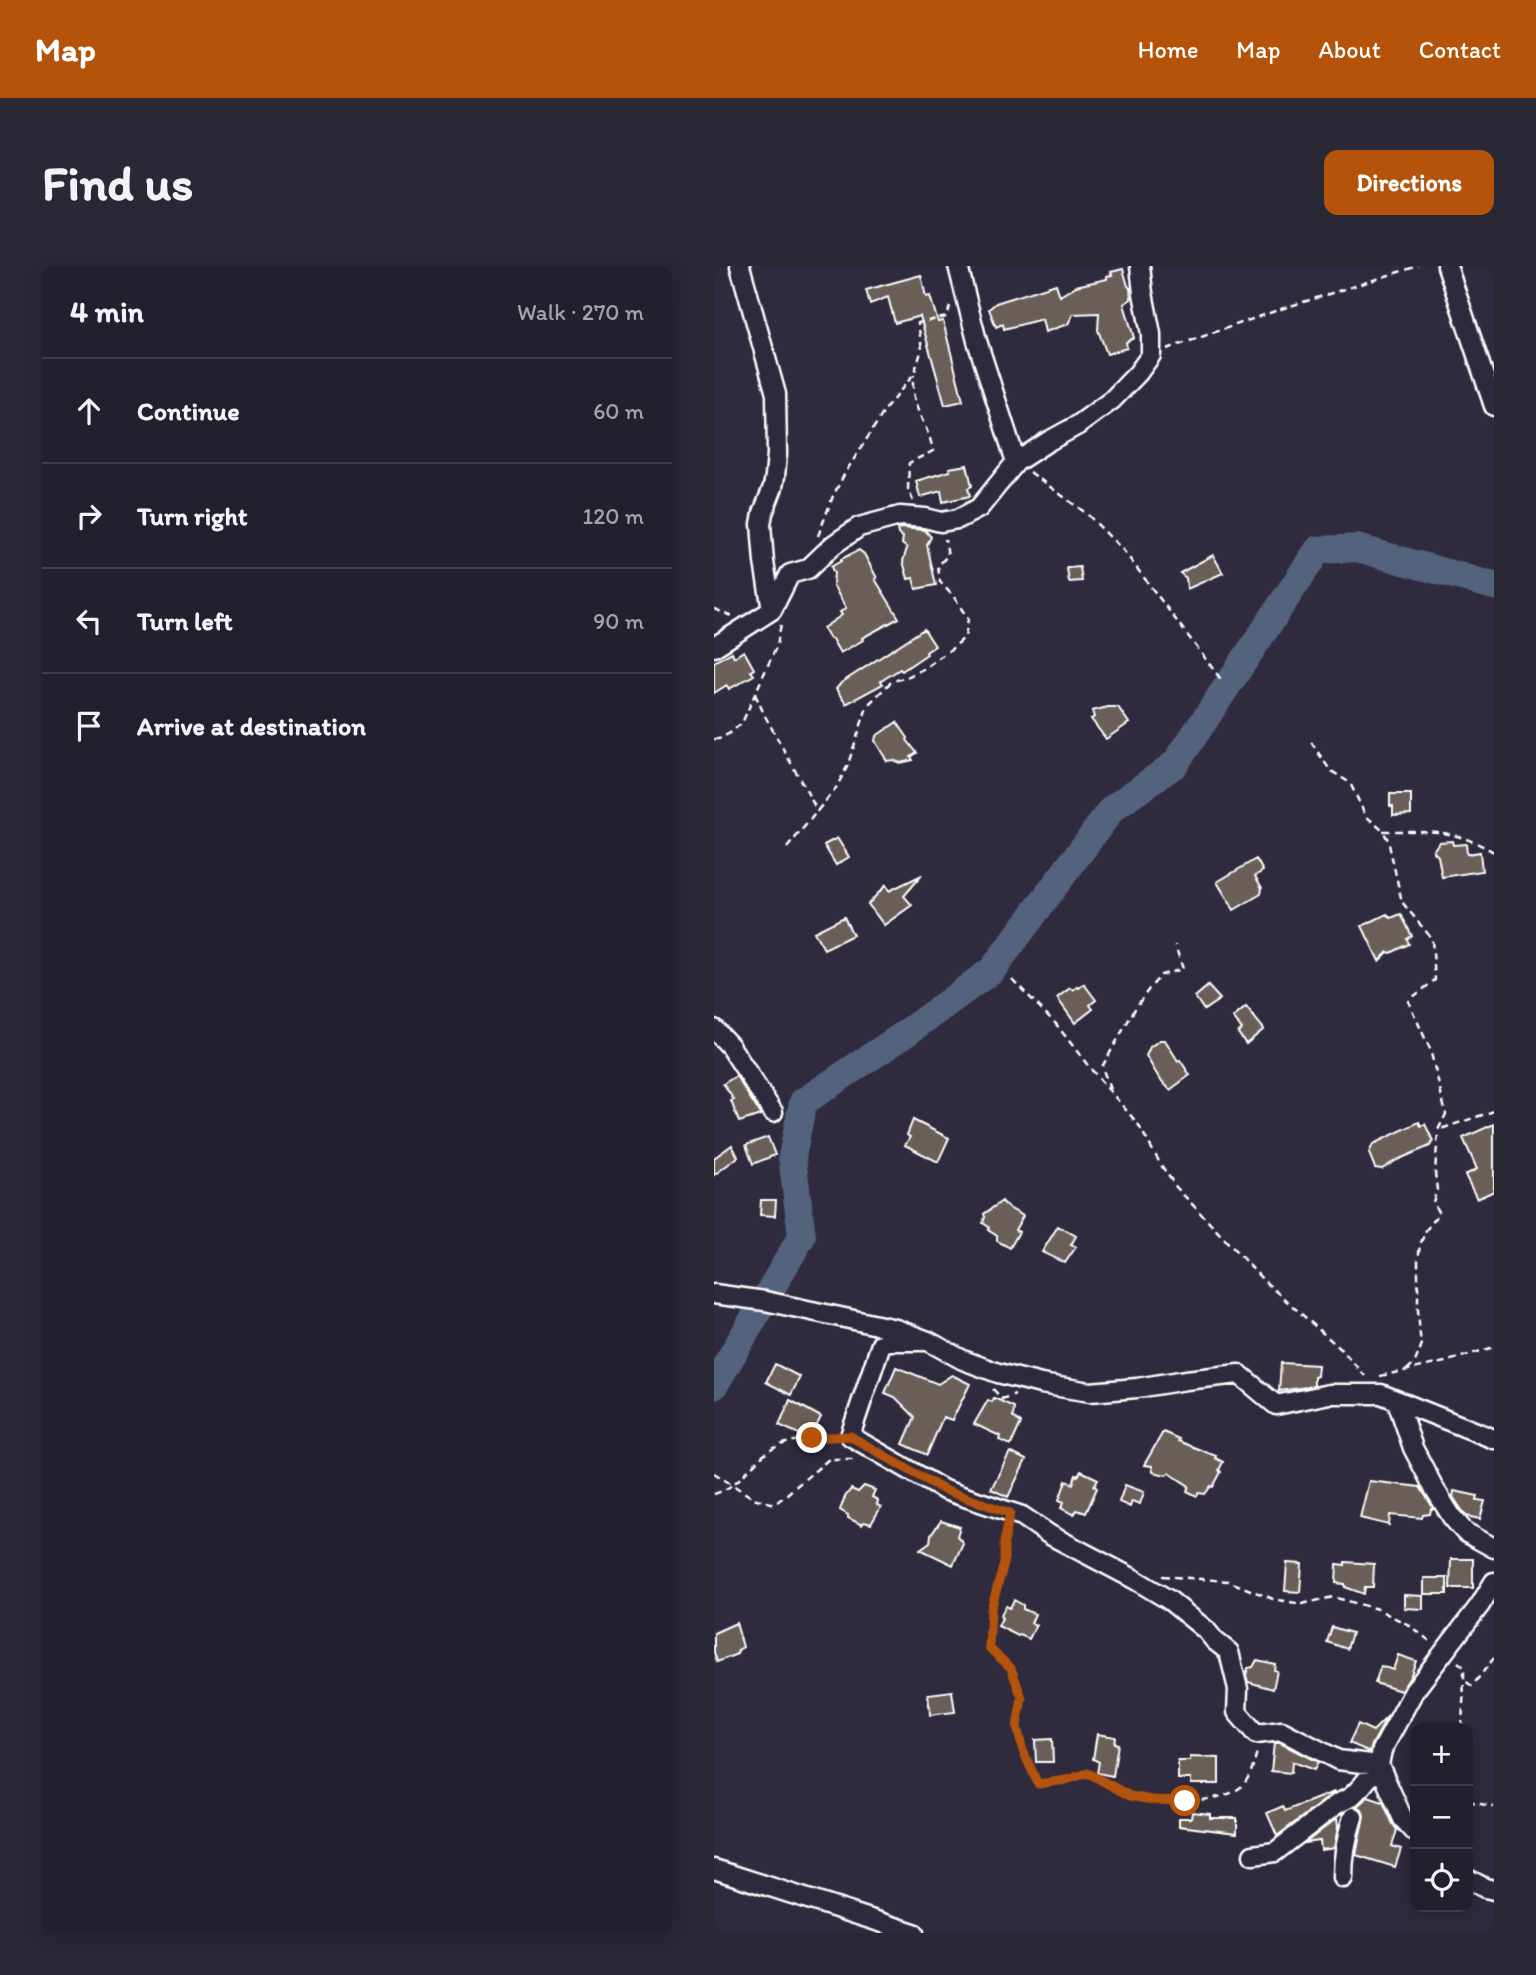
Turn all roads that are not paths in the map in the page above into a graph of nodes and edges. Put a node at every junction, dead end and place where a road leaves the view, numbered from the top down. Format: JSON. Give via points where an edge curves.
{"nodes":[{"id":1,"x":740,"y":266,"type":"edge"},
{"id":2,"x":958,"y":266,"type":"edge"},
{"id":3,"x":1140,"y":266,"type":"edge"},
{"id":4,"x":1447,"y":266,"type":"edge"},
{"id":5,"x":1494,"y":407,"type":"edge"},
{"id":6,"x":1016,"y":462,"type":"junction"},
{"id":7,"x":777,"y":616,"type":"junction"},
{"id":8,"x":714,"y":647,"type":"edge"},
{"id":9,"x":714,"y":1029,"type":"edge"},
{"id":10,"x":773,"y":1112,"type":"dead end"},
{"id":11,"x":714,"y":1294,"type":"edge"},
{"id":12,"x":928,"y":1341,"type":"junction"},
{"id":13,"x":1389,"y":1398,"type":"junction"},
{"id":14,"x":1494,"y":1439,"type":"edge"},
{"id":15,"x":1494,"y":1548,"type":"edge"},
{"id":16,"x":1494,"y":1582,"type":"edge"},
{"id":17,"x":1379,"y":1765,"type":"junction"},
{"id":18,"x":1353,"y":1817,"type":"dead end"},
{"id":19,"x":1410,"y":1827,"type":"edge"},
{"id":20,"x":1253,"y":1855,"type":"dead end"},
{"id":21,"x":714,"y":1869,"type":"edge"},
{"id":22,"x":1343,"y":1878,"type":"dead end"},
{"id":23,"x":1473,"y":1882,"type":"edge"},
{"id":24,"x":1494,"y":1890,"type":"edge"},
{"id":25,"x":914,"y":1933,"type":"edge"}],
"edges":[{"from":1,"to":7,"type":"street","via":[[776,394],[774,487],[761,524],[764,562]]},
{"from":2,"to":6,"type":"street"},
{"from":3,"to":6,"type":"street","via":[[1152,334],[1151,355],[1112,400]]},
{"from":4,"to":5,"type":"street"},
{"from":6,"to":7,"type":"street","via":[[979,508],[958,519],[900,516],[859,527],[808,569],[790,574]]},
{"from":7,"to":8,"type":"street"},
{"from":9,"to":10,"type":"street"},
{"from":11,"to":12,"type":"street","via":[[896,1329]]},
{"from":12,"to":13,"type":"street","via":[[998,1373],[1090,1392],[1239,1374],[1276,1405],[1329,1394]]},
{"from":12,"to":17,"type":"street","via":[[881,1344],[850,1436],[944,1490],[1022,1516],[1169,1600],[1229,1652],[1238,1689],[1237,1712],[1256,1734],[1282,1731],[1338,1760]]},
{"from":13,"to":14,"type":"street"},
{"from":13,"to":15,"type":"street","via":[[1452,1517],[1465,1532]]},
{"from":16,"to":17,"type":"street","via":[[1415,1691],[1382,1750]]},
{"from":17,"to":19,"type":"street"},
{"from":17,"to":20,"type":"street","via":[[1351,1797],[1275,1852]]},
{"from":18,"to":22,"type":"street"},
{"from":21,"to":25,"type":"street"},
{"from":23,"to":24,"type":"street"}]}
